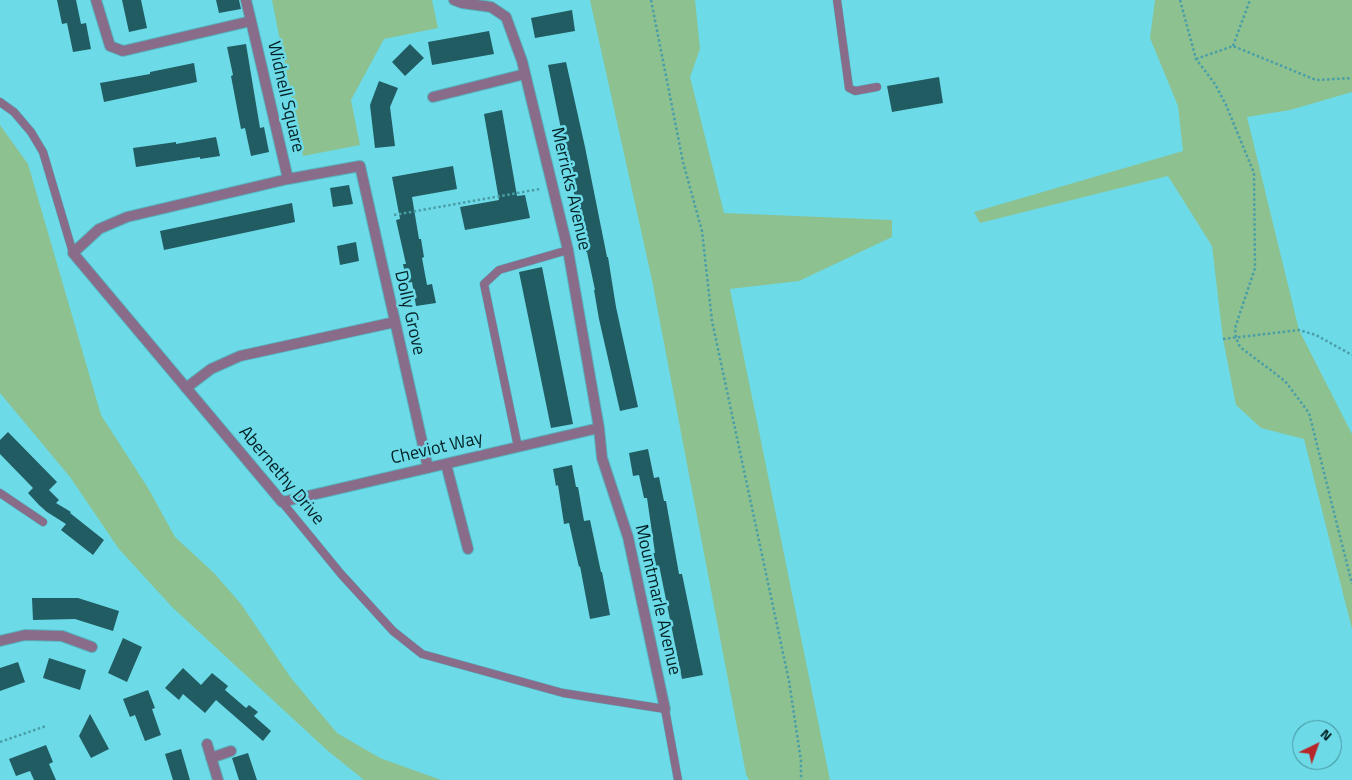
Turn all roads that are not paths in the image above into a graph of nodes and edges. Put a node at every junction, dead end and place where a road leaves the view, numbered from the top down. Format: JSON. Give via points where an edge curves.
{"nodes":[{"id":1,"x":96,"y":0,"type":"edge"},
{"id":2,"x":246,"y":0,"type":"edge"},
{"id":3,"x":454,"y":0,"type":"edge"},
{"id":4,"x":837,"y":0,"type":"edge"},
{"id":5,"x":251,"y":22,"type":"junction"},
{"id":6,"x":525,"y":74,"type":"junction"},
{"id":7,"x":877,"y":87,"type":"dead end"},
{"id":8,"x":433,"y":97,"type":"dead end"},
{"id":9,"x":0,"y":102,"type":"edge"},
{"id":10,"x":360,"y":166,"type":"joint"},
{"id":11,"x":288,"y":180,"type":"junction"},
{"id":12,"x":568,"y":250,"type":"junction"},
{"id":13,"x":73,"y":253,"type":"junction"},
{"id":14,"x":394,"y":322,"type":"junction"},
{"id":15,"x":186,"y":388,"type":"junction"},
{"id":16,"x":599,"y":428,"type":"junction"},
{"id":17,"x":518,"y":447,"type":"junction"},
{"id":18,"x":446,"y":464,"type":"junction"},
{"id":19,"x":428,"y":468,"type":"junction"},
{"id":20,"x":0,"y":493,"type":"edge"},
{"id":21,"x":282,"y":502,"type":"junction"},
{"id":22,"x":43,"y":522,"type":"dead end"},
{"id":23,"x":468,"y":549,"type":"dead end"},
{"id":24,"x":0,"y":641,"type":"edge"},
{"id":25,"x":92,"y":647,"type":"dead end"},
{"id":26,"x":665,"y":709,"type":"junction"},
{"id":27,"x":208,"y":744,"type":"dead end"},
{"id":28,"x":232,"y":751,"type":"dead end"},
{"id":29,"x":211,"y":758,"type":"junction"},
{"id":30,"x":218,"y":780,"type":"edge"},
{"id":31,"x":678,"y":780,"type":"edge"}],
"edges":[{"from":1,"to":5,"type":"street","name":"Widnell Square","via":[[110,46],[123,51]]},
{"from":2,"to":5,"type":"street","name":"Widnell Square"},
{"from":3,"to":6,"type":"street","name":"Merricks Avenue","via":[[491,7],[506,16]]},
{"from":4,"to":7,"type":"lane","via":[[849,88],[855,91]]},
{"from":5,"to":11,"type":"street","name":"Widnell Square"},
{"from":6,"to":8,"type":"street"},
{"from":6,"to":12,"type":"street","name":"Merricks Avenue"},
{"from":9,"to":13,"type":"lane","name":"Abernethy Drive","via":[[14,112],[43,152]]},
{"from":10,"to":11,"type":"street","name":"Widnell Square"},
{"from":10,"to":14,"type":"street","name":"Dolly Grove"},
{"from":11,"to":13,"type":"street","name":"Widnell Square","via":[[127,217],[99,229]]},
{"from":12,"to":16,"type":"street","name":"Merricks Avenue"},
{"from":12,"to":17,"type":"lane","via":[[499,270],[484,284]]},
{"from":13,"to":15,"type":"street","name":"Abernethy Drive"},
{"from":14,"to":15,"type":"street","via":[[240,356],[211,369]]},
{"from":14,"to":19,"type":"street","name":"Dolly Grove"},
{"from":15,"to":21,"type":"street","name":"Abernethy Drive"},
{"from":16,"to":17,"type":"street","name":"Cheviot Way"},
{"from":16,"to":26,"type":"street","name":"Mountmarle Avenue","via":[[602,458],[628,537]]},
{"from":17,"to":18,"type":"street","name":"Cheviot Way"},
{"from":18,"to":19,"type":"street","name":"Cheviot Way"},
{"from":18,"to":23,"type":"street"},
{"from":19,"to":21,"type":"street","name":"Cheviot Way"},
{"from":20,"to":22,"type":"lane"},
{"from":21,"to":26,"type":"lane","name":"Abernethy Drive","via":[[374,610],[422,654],[563,693]]},
{"from":24,"to":25,"type":"street","via":[[25,635],[62,636]]},
{"from":26,"to":31,"type":"lane","name":"Mountmarle Avenue"},
{"from":27,"to":29,"type":"street"},
{"from":28,"to":29,"type":"street"},
{"from":29,"to":30,"type":"street"}]}
